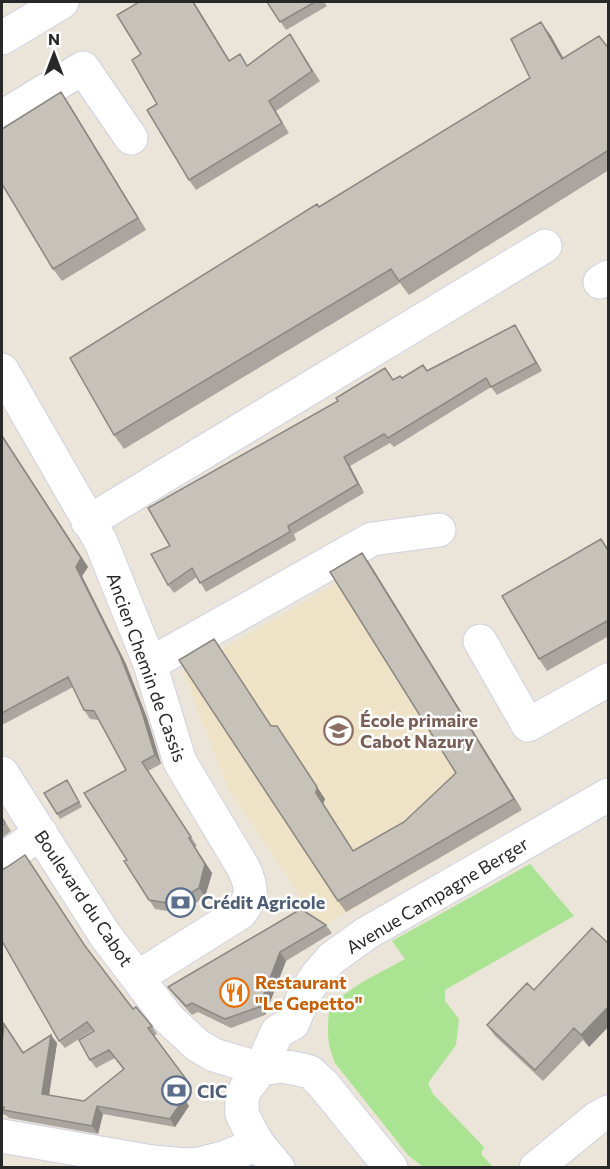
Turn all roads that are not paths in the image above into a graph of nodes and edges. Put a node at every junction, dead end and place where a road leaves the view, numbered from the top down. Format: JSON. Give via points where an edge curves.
{"nodes":[{"id":1,"x":62,"y":2,"type":"edge"},
{"id":2,"x":2,"y":38,"type":"edge"},
{"id":3,"x":2,"y":117,"type":"edge"},
{"id":4,"x":131,"y":138,"type":"dead end"},
{"id":5,"x":545,"y":246,"type":"dead end"},
{"id":6,"x":6,"y":387,"type":"edge"},
{"id":7,"x":88,"y":522,"type":"junction"},
{"id":8,"x":438,"y":530,"type":"dead end"},
{"id":9,"x":480,"y":641,"type":"dead end"},
{"id":10,"x":150,"y":664,"type":"junction"},
{"id":11,"x":609,"y":680,"type":"edge"},
{"id":12,"x":2,"y":772,"type":"edge"},
{"id":13,"x":609,"y":795,"type":"edge"},
{"id":14,"x":41,"y":833,"type":"junction"},
{"id":15,"x":2,"y":860,"type":"edge"},
{"id":16,"x":138,"y":977,"type":"junction"},
{"id":17,"x":293,"y":1023,"type":"junction"},
{"id":18,"x":197,"y":1045,"type":"junction"},
{"id":19,"x":261,"y":1069,"type":"junction"},
{"id":20,"x":310,"y":1072,"type":"junction"},
{"id":21,"x":242,"y":1098,"type":"junction"},
{"id":22,"x":609,"y":1112,"type":"edge"},
{"id":23,"x":2,"y":1136,"type":"edge"},
{"id":24,"x":268,"y":1156,"type":"edge"},
{"id":25,"x":391,"y":1167,"type":"edge"},
{"id":26,"x":536,"y":1167,"type":"edge"}],
"edges":[{"from":1,"to":2,"type":"street"},
{"from":3,"to":4,"type":"street","via":[[83,68]]},
{"from":5,"to":7,"type":"street"},
{"from":6,"to":7,"type":"street","name":"Ancien Chemin de Cassis"},
{"from":7,"to":10,"type":"street","name":"Ancien Chemin de Cassis","via":[[101,542]]},
{"from":8,"to":10,"type":"street","via":[[372,539]]},
{"from":9,"to":11,"type":"street","via":[[528,725]]},
{"from":10,"to":16,"type":"street","name":"Ancien Chemin de Cassis","via":[[180,762],[250,884],[249,903],[240,913]]},
{"from":12,"to":14,"type":"street","name":"Boulevard du Cabot"},
{"from":13,"to":17,"type":"street","name":"Avenue Campagne Berger","via":[[367,933],[318,974]]},
{"from":14,"to":15,"type":"street"},
{"from":14,"to":16,"type":"street","name":"Boulevard du Cabot","via":[[105,934]]},
{"from":16,"to":18,"type":"street","name":"Boulevard du Cabot","via":[[168,1018]]},
{"from":17,"to":19,"type":"street","name":"Avenue Campagne Berger","via":[[277,1032]]},
{"from":17,"to":20,"type":"street","via":[[303,1040]]},
{"from":18,"to":19,"type":"street","name":"Boulevard du Cabot","via":[[214,1055]]},
{"from":18,"to":21,"type":"street","name":"Boulevard du Cabot","via":[[208,1067]]},
{"from":19,"to":20,"type":"street","name":"Boulevard du Cabot","via":[[281,1066]]},
{"from":19,"to":21,"type":"street","name":"Avenue Campagne Berger"},
{"from":20,"to":25,"type":"street"},
{"from":21,"to":24,"type":"street","via":[[243,1114]]},
{"from":22,"to":26,"type":"street"},
{"from":23,"to":24,"type":"street","via":[[185,1165]]}]}
